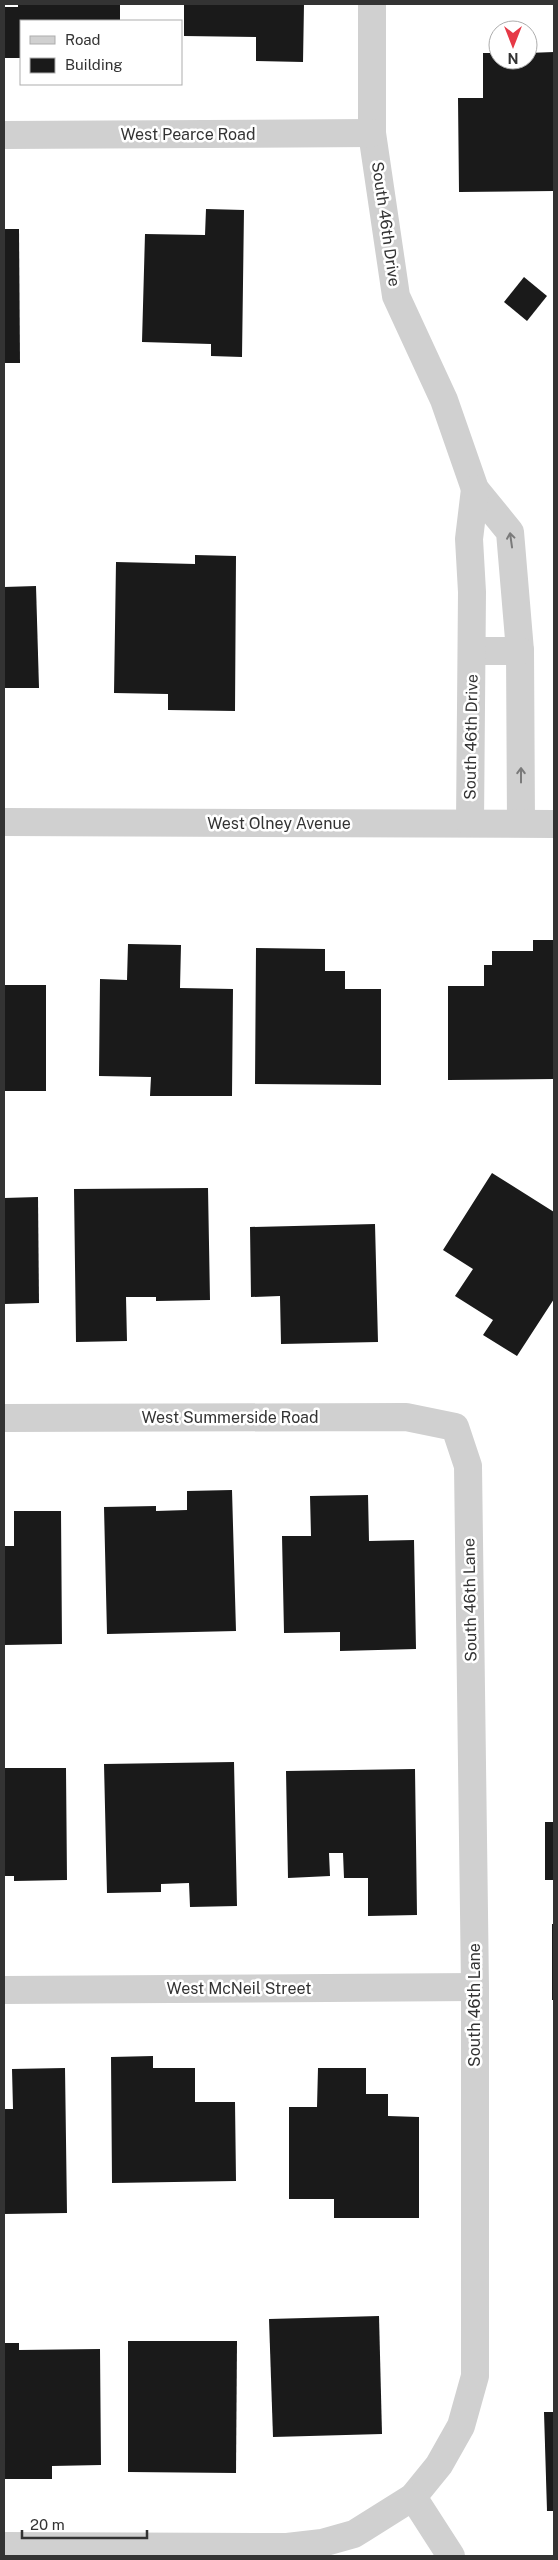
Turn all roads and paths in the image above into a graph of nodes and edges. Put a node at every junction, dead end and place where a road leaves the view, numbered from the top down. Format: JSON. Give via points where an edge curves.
{"nodes":[{"id":1,"x":372,"y":4,"type":"edge"},
{"id":2,"x":372,"y":133,"type":"junction"},
{"id":3,"x":4,"y":135,"type":"edge"},
{"id":4,"x":475,"y":489,"type":"junction"},
{"id":5,"x":472,"y":651,"type":"junction"},
{"id":6,"x":520,"y":651,"type":"junction"},
{"id":7,"x":4,"y":822,"type":"edge"},
{"id":8,"x":470,"y":823,"type":"junction"},
{"id":9,"x":521,"y":823,"type":"junction"},
{"id":10,"x":554,"y":824,"type":"edge"},
{"id":11,"x":4,"y":1418,"type":"edge"},
{"id":12,"x":456,"y":1427,"type":"joint"},
{"id":13,"x":475,"y":1987,"type":"junction"},
{"id":14,"x":4,"y":1990,"type":"edge"},
{"id":15,"x":413,"y":2497,"type":"junction"},
{"id":16,"x":4,"y":2546,"type":"edge"},
{"id":17,"x":451,"y":2556,"type":"edge"}],
"edges":[{"from":1,"to":2,"type":"street","name":"South 46th Drive"},
{"from":2,"to":3,"type":"street","name":"West Pearce Road"},
{"from":2,"to":4,"type":"street","name":"South 46th Drive","via":[[396,296],[444,400]]},
{"from":4,"to":5,"type":"street","name":"South 46th Drive","via":[[469,538]]},
{"from":6,"to":4,"type":"street","name":"South 46th Drive","one_way":true,"via":[[510,532]]},
{"from":5,"to":6,"type":"street","name":"South 46th Drive"},
{"from":5,"to":8,"type":"street","name":"South 46th Drive"},
{"from":9,"to":6,"type":"street","name":"South 46th Drive","one_way":true},
{"from":7,"to":8,"type":"street","name":"West Olney Avenue"},
{"from":8,"to":9,"type":"street","name":"West Olney Avenue"},
{"from":9,"to":10,"type":"street","name":"West Olney Avenue"},
{"from":11,"to":12,"type":"street","name":"West Summerside Road","via":[[406,1417]]},
{"from":12,"to":13,"type":"street","name":"South 46th Lane","via":[[468,1466]]},
{"from":13,"to":14,"type":"street","name":"West McNeil Street"},
{"from":13,"to":15,"type":"street","name":"South 46th Lane","via":[[475,2376],[461,2426],[439,2466]]},
{"from":15,"to":16,"type":"street","name":"South 46th Lane","via":[[354,2534],[322,2544],[287,2547]]},
{"from":15,"to":17,"type":"street"}]}
